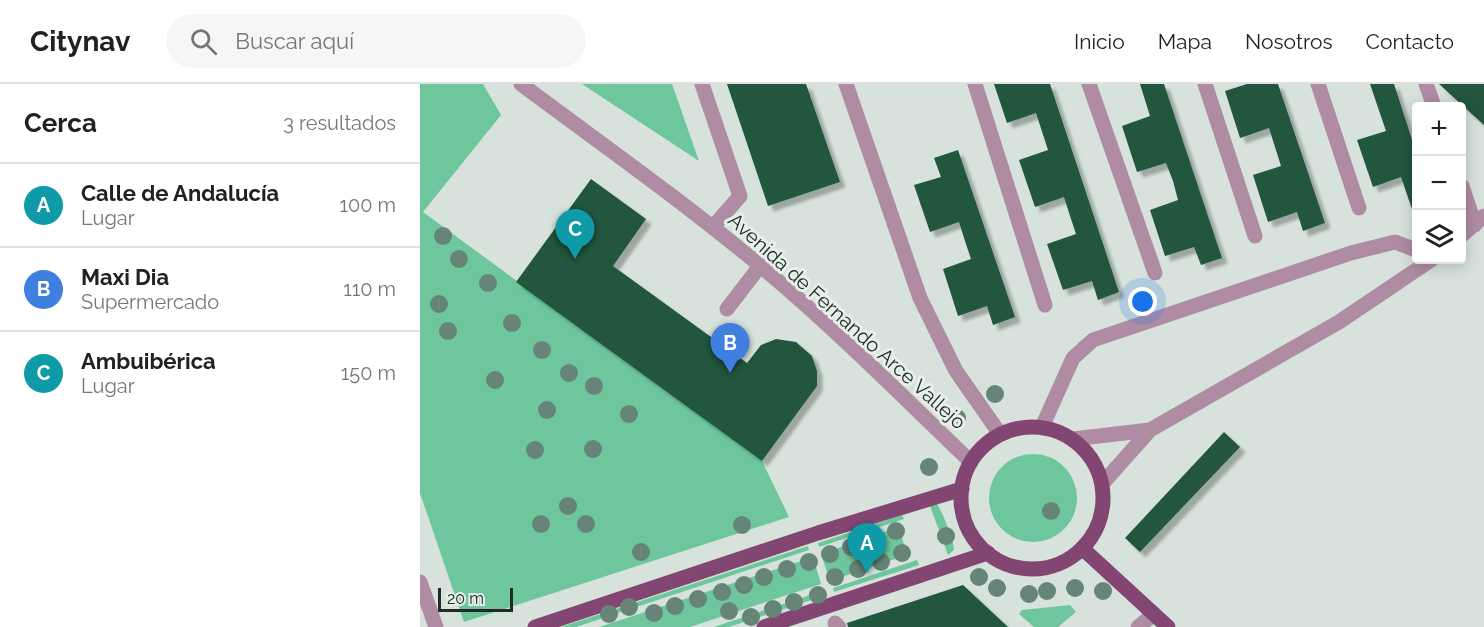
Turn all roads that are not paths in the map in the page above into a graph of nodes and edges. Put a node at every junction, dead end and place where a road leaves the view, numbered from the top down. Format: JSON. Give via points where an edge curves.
{"nodes":[{"id":1,"x":521,"y":84,"type":"edge"},
{"id":2,"x":702,"y":84,"type":"edge"},
{"id":3,"x":846,"y":84,"type":"edge"},
{"id":4,"x":975,"y":84,"type":"edge"},
{"id":5,"x":1089,"y":84,"type":"edge"},
{"id":6,"x":1205,"y":84,"type":"edge"},
{"id":7,"x":1318,"y":84,"type":"edge"},
{"id":8,"x":1466,"y":195,"type":"edge"},
{"id":9,"x":1359,"y":207,"type":"dead end"},
{"id":10,"x":1479,"y":220,"type":"edge"},
{"id":11,"x":713,"y":227,"type":"junction"},
{"id":12,"x":1466,"y":231,"type":"edge"},
{"id":13,"x":1256,"y":236,"type":"dead end"},
{"id":14,"x":1412,"y":248,"type":"edge"},
{"id":15,"x":1423,"y":264,"type":"edge"},
{"id":16,"x":760,"y":266,"type":"junction"},
{"id":17,"x":1155,"y":273,"type":"dead end"},
{"id":18,"x":1045,"y":305,"type":"dead end"},
{"id":19,"x":727,"y":309,"type":"dead end"},
{"id":20,"x":1042,"y":427,"type":"junction"},
{"id":21,"x":1150,"y":430,"type":"junction"},
{"id":22,"x":1000,"y":434,"type":"junction"},
{"id":23,"x":1073,"y":440,"type":"junction"},
{"id":24,"x":971,"y":462,"type":"junction"},
{"id":25,"x":1102,"y":484,"type":"junction"},
{"id":26,"x":962,"y":489,"type":"junction"},
{"id":27,"x":1082,"y":548,"type":"junction"},
{"id":28,"x":988,"y":553,"type":"junction"},
{"id":29,"x":420,"y":582,"type":"edge"},
{"id":30,"x":1154,"y":614,"type":"junction"},
{"id":31,"x":436,"y":627,"type":"edge"},
{"id":32,"x":535,"y":627,"type":"edge"},
{"id":33,"x":764,"y":627,"type":"edge"},
{"id":34,"x":1138,"y":627,"type":"edge"},
{"id":35,"x":1168,"y":627,"type":"edge"}],
"edges":[{"from":1,"to":11,"type":"street","name":"Avenida de Fernando Arce Vallejo"},
{"from":2,"to":11,"type":"street","via":[[740,196]]},
{"from":3,"to":22,"type":"street","via":[[920,298],[956,371]]},
{"from":4,"to":18,"type":"street"},
{"from":5,"to":17,"type":"street"},
{"from":6,"to":13,"type":"street"},
{"from":7,"to":9,"type":"street"},
{"from":8,"to":10,"type":"street"},
{"from":10,"to":12,"type":"street"},
{"from":11,"to":16,"type":"street","name":"Avenida de Fernando Arce Vallejo"},
{"from":14,"to":20,"type":"street","via":[[1395,242],[1351,253],[1093,340],[1072,358]]},
{"from":15,"to":21,"type":"street","via":[[1315,337]]},
{"from":16,"to":19,"type":"street"},
{"from":16,"to":24,"type":"street","name":"Avenida de Fernando Arce Vallejo"},
{"from":20,"to":22,"type":"main road","via":[[1020,427]]},
{"from":20,"to":23,"type":"main road"},
{"from":21,"to":23,"type":"street"},
{"from":21,"to":25,"type":"street"},
{"from":22,"to":24,"type":"main road"},
{"from":23,"to":25,"type":"main road","via":[[1092,459]]},
{"from":24,"to":26,"type":"main road"},
{"from":25,"to":27,"type":"main road","via":[[1100,518]]},
{"from":26,"to":28,"type":"main road","via":[[966,524]]},
{"from":26,"to":32,"type":"main road"},
{"from":27,"to":28,"type":"main road","via":[[1060,563],[1036,569],[1010,565]]},
{"from":27,"to":30,"type":"main road"},
{"from":28,"to":33,"type":"main road"},
{"from":29,"to":31,"type":"street"},
{"from":30,"to":34,"type":"street"},
{"from":30,"to":35,"type":"main road"}]}
